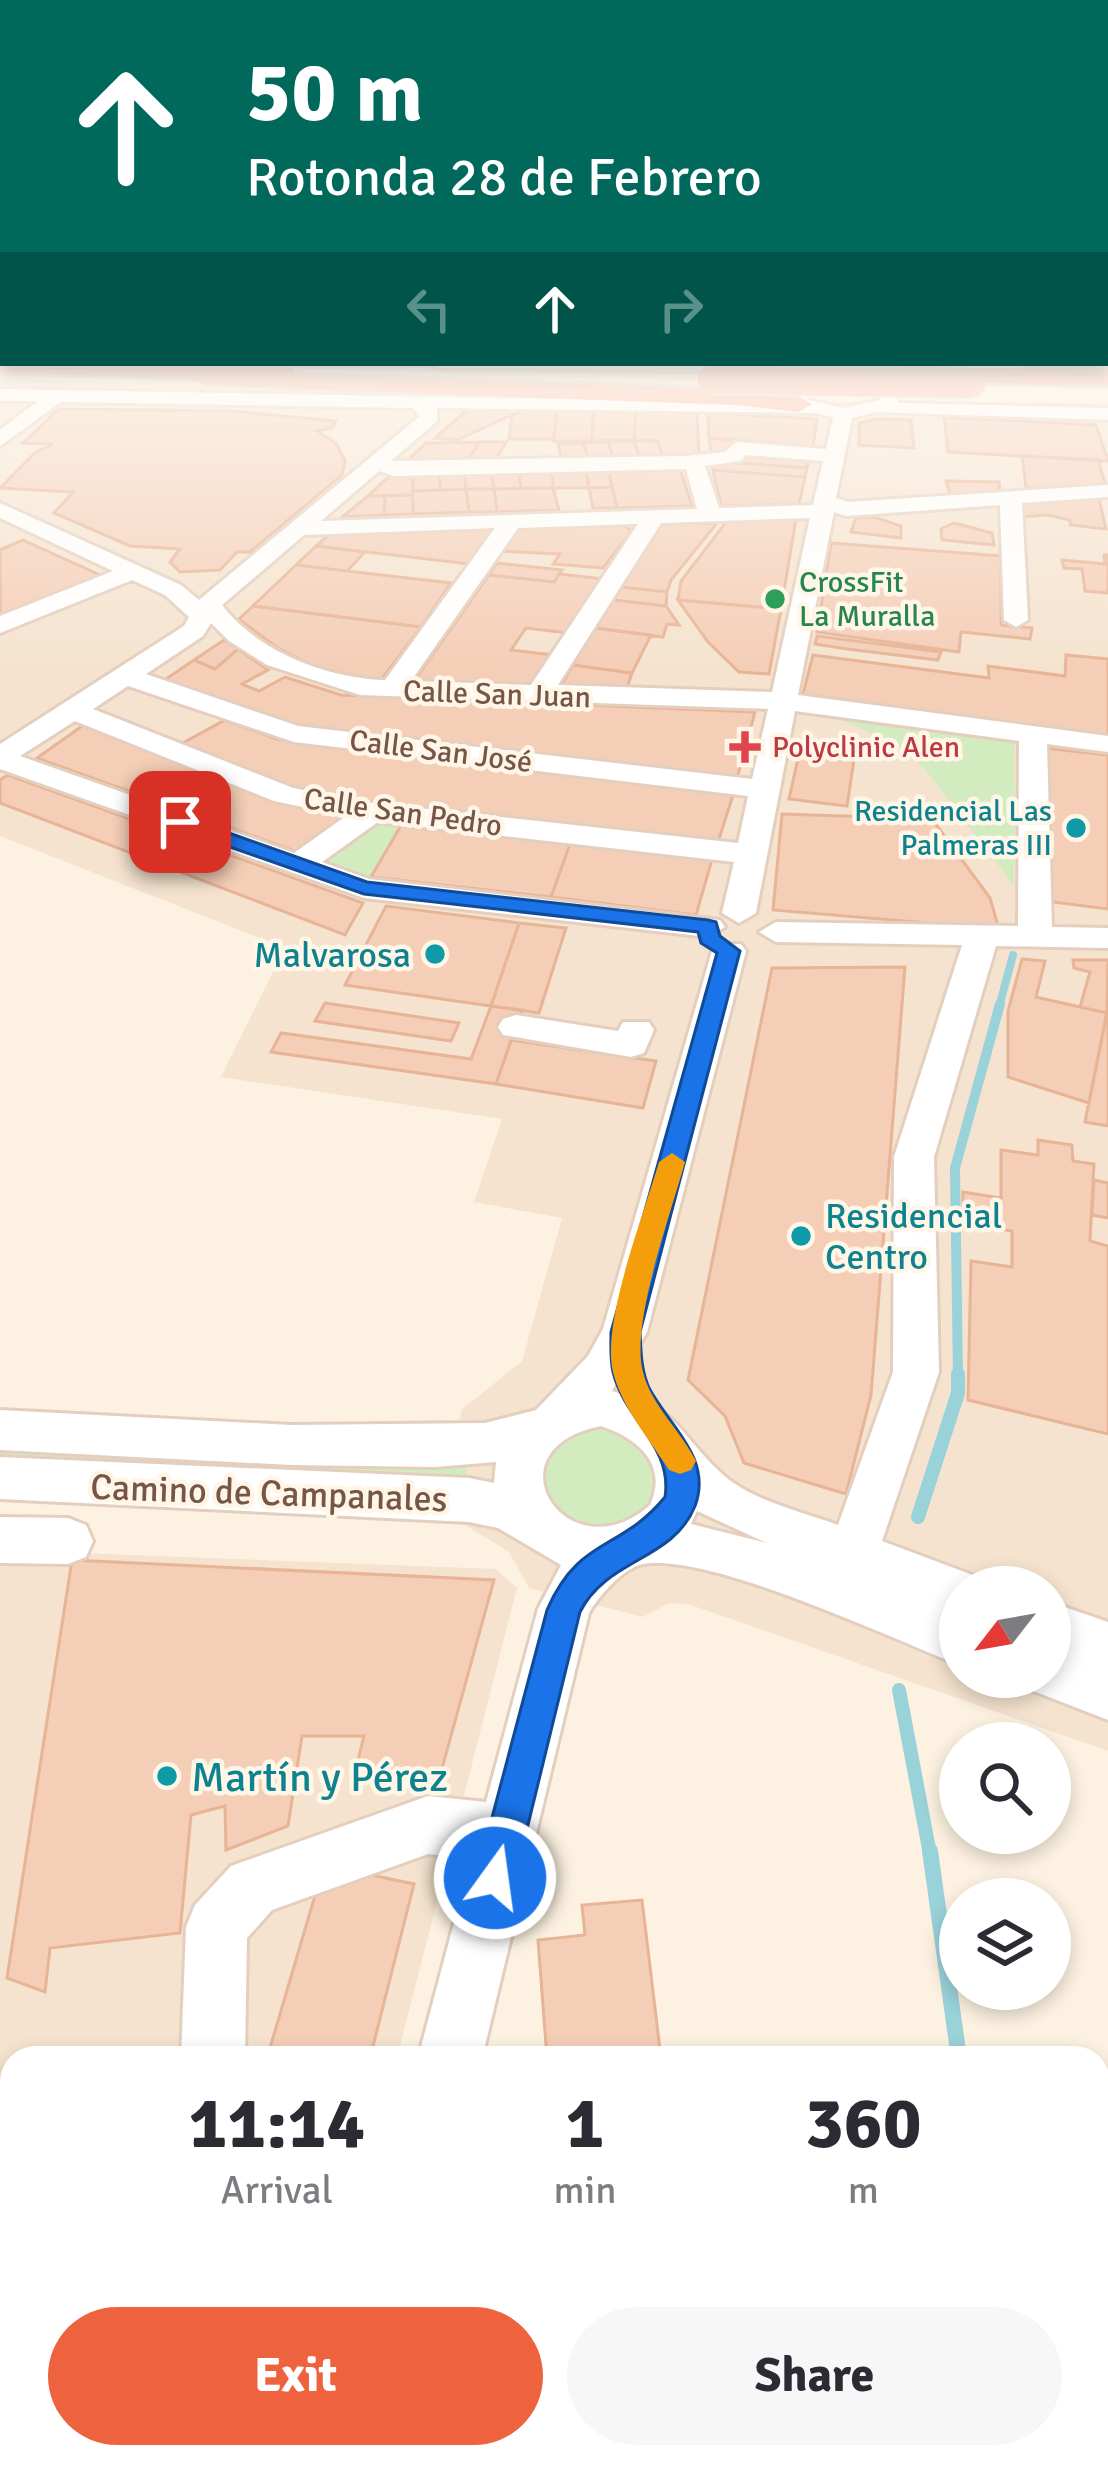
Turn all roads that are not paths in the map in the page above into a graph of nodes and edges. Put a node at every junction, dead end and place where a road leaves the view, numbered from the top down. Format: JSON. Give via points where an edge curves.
{"nodes":[{"id":1,"x":400,"y":438,"type":"edge"},
{"id":2,"x":837,"y":438,"type":"edge"},
{"id":3,"x":832,"y":456,"type":"junction"},
{"id":4,"x":686,"y":462,"type":"junction"},
{"id":5,"x":379,"y":463,"type":"junction"},
{"id":6,"x":1108,"y":491,"type":"edge"},
{"id":7,"x":1011,"y":499,"type":"junction"},
{"id":8,"x":824,"y":506,"type":"junction"},
{"id":9,"x":0,"y":510,"type":"edge"},
{"id":10,"x":710,"y":514,"type":"junction"},
{"id":11,"x":654,"y":516,"type":"junction"},
{"id":12,"x":512,"y":521,"type":"junction"},
{"id":13,"x":34,"y":526,"type":"junction"},
{"id":14,"x":303,"y":528,"type":"junction"},
{"id":15,"x":0,"y":539,"type":"edge"},
{"id":16,"x":133,"y":571,"type":"junction"},
{"id":17,"x":232,"y":584,"type":"junction"},
{"id":18,"x":173,"y":590,"type":"junction"},
{"id":19,"x":209,"y":618,"type":"junction"},
{"id":20,"x":1016,"y":620,"type":"dead end"},
{"id":21,"x":0,"y":625,"type":"edge"},
{"id":22,"x":126,"y":676,"type":"junction"},
{"id":23,"x":392,"y":690,"type":"junction"},
{"id":24,"x":538,"y":695,"type":"junction"},
{"id":25,"x":784,"y":701,"type":"junction"},
{"id":26,"x":72,"y":710,"type":"junction"},
{"id":27,"x":1034,"y":735,"type":"junction"},
{"id":28,"x":1108,"y":743,"type":"edge"},
{"id":29,"x":0,"y":758,"type":"edge"},
{"id":30,"x":764,"y":789,"type":"junction"},
{"id":31,"x":372,"y":812,"type":"junction"},
{"id":32,"x":750,"y":854,"type":"junction"},
{"id":33,"x":299,"y":864,"type":"junction"},
{"id":34,"x":725,"y":930,"type":"junction"},
{"id":35,"x":1035,"y":936,"type":"junction"},
{"id":36,"x":982,"y":937,"type":"junction"},
{"id":37,"x":1108,"y":938,"type":"edge"},
{"id":38,"x":516,"y":1028,"type":"dead end"},
{"id":39,"x":636,"y":1030,"type":"dead end"},
{"id":40,"x":625,"y":1332,"type":"junction"},
{"id":41,"x":545,"y":1425,"type":"junction"},
{"id":42,"x":0,"y":1430,"type":"edge"},
{"id":43,"x":672,"y":1445,"type":"junction"},
{"id":44,"x":0,"y":1478,"type":"edge"},
{"id":45,"x":537,"y":1524,"type":"junction"},
{"id":46,"x":0,"y":1540,"type":"edge"},
{"id":47,"x":68,"y":1541,"type":"dead end"},
{"id":48,"x":630,"y":1546,"type":"junction"},
{"id":49,"x":851,"y":1555,"type":"junction"},
{"id":50,"x":939,"y":1586,"type":"edge"},
{"id":51,"x":564,"y":1610,"type":"junction"},
{"id":52,"x":939,"y":1632,"type":"edge"},
{"id":53,"x":1071,"y":1634,"type":"edge"},
{"id":54,"x":1108,"y":1647,"type":"edge"},
{"id":55,"x":1071,"y":1680,"type":"edge"},
{"id":56,"x":1108,"y":1693,"type":"edge"},
{"id":57,"x":506,"y":1834,"type":"junction"},
{"id":58,"x":213,"y":2046,"type":"edge"},
{"id":59,"x":453,"y":2046,"type":"edge"}],
"edges":[{"from":1,"to":5,"type":"street"},
{"from":2,"to":3,"type":"street"},
{"from":3,"to":4,"type":"street","via":[[736,448],[734,457]]},
{"from":3,"to":8,"type":"street"},
{"from":4,"to":5,"type":"street","via":[[394,470]]},
{"from":4,"to":10,"type":"street","via":[[695,466]]},
{"from":5,"to":14,"type":"street"},
{"from":6,"to":7,"type":"street"},
{"from":7,"to":8,"type":"street"},
{"from":7,"to":20,"type":"street"},
{"from":8,"to":10,"type":"street"},
{"from":8,"to":25,"type":"street"},
{"from":9,"to":13,"type":"street","name":"Calle San Juan"},
{"from":10,"to":11,"type":"street"},
{"from":11,"to":12,"type":"street"},
{"from":11,"to":24,"type":"street"},
{"from":12,"to":14,"type":"street"},
{"from":12,"to":23,"type":"street"},
{"from":13,"to":15,"type":"street"},
{"from":13,"to":16,"type":"street","name":"Calle San Juan"},
{"from":14,"to":17,"type":"street"},
{"from":16,"to":18,"type":"street","name":"Calle San Juan"},
{"from":16,"to":21,"type":"street"},
{"from":17,"to":18,"type":"street"},
{"from":17,"to":19,"type":"street"},
{"from":18,"to":19,"type":"street","name":"Calle San Juan"},
{"from":19,"to":22,"type":"street"},
{"from":19,"to":23,"type":"street","name":"Calle San Juan","via":[[311,674]]},
{"from":22,"to":26,"type":"street"},
{"from":22,"to":30,"type":"street","name":"Calle San José","via":[[294,734]]},
{"from":23,"to":24,"type":"street","name":"Calle San Juan"},
{"from":24,"to":25,"type":"street","name":"Calle San Juan"},
{"from":25,"to":27,"type":"street","name":"Calle San Juan"},
{"from":25,"to":30,"type":"street"},
{"from":26,"to":29,"type":"street"},
{"from":26,"to":31,"type":"street","name":"Calle San Pedro","via":[[285,795]]},
{"from":27,"to":28,"type":"street","name":"Calle San Juan"},
{"from":27,"to":35,"type":"street"},
{"from":29,"to":33,"type":"street"},
{"from":30,"to":32,"type":"street"},
{"from":31,"to":32,"type":"street","name":"Calle San Pedro"},
{"from":31,"to":33,"type":"street"},
{"from":32,"to":34,"type":"street"},
{"from":33,"to":34,"type":"street","via":[[364,888]]},
{"from":34,"to":36,"type":"street","via":[[762,918],[776,932]]},
{"from":34,"to":40,"type":"street"},
{"from":35,"to":36,"type":"street"},
{"from":35,"to":37,"type":"street"},
{"from":36,"to":49,"type":"street","via":[[914,1157],[916,1372]]},
{"from":38,"to":39,"type":"street","via":[[632,1045]]},
{"from":40,"to":41,"type":"street","via":[[604,1369]]},
{"from":40,"to":43,"type":"street","via":[[638,1397]]},
{"from":41,"to":42,"type":"street","name":"Camino de Campanales","via":[[496,1444],[395,1447]]},
{"from":41,"to":43,"type":"street","via":[[601,1407],[646,1420]]},
{"from":41,"to":45,"type":"street","via":[[522,1453],[517,1476]]},
{"from":43,"to":48,"type":"street","via":[[683,1480],[680,1502],[668,1522]]},
{"from":43,"to":49,"type":"street","via":[[703,1488],[734,1508]]},
{"from":44,"to":45,"type":"street","name":"Camino de Campanales","via":[[470,1499]]},
{"from":45,"to":48,"type":"street","via":[[571,1546]]},
{"from":45,"to":51,"type":"street"},
{"from":46,"to":47,"type":"street"},
{"from":48,"to":51,"type":"street","via":[[578,1582]]},
{"from":48,"to":52,"type":"street","via":[[678,1543],[754,1563]]},
{"from":49,"to":50,"type":"street"},
{"from":51,"to":57,"type":"street"},
{"from":53,"to":54,"type":"street"},
{"from":55,"to":56,"type":"street"},
{"from":57,"to":58,"type":"street","via":[[428,1825],[252,1887],[217,1927]]},
{"from":57,"to":59,"type":"street"}]}
